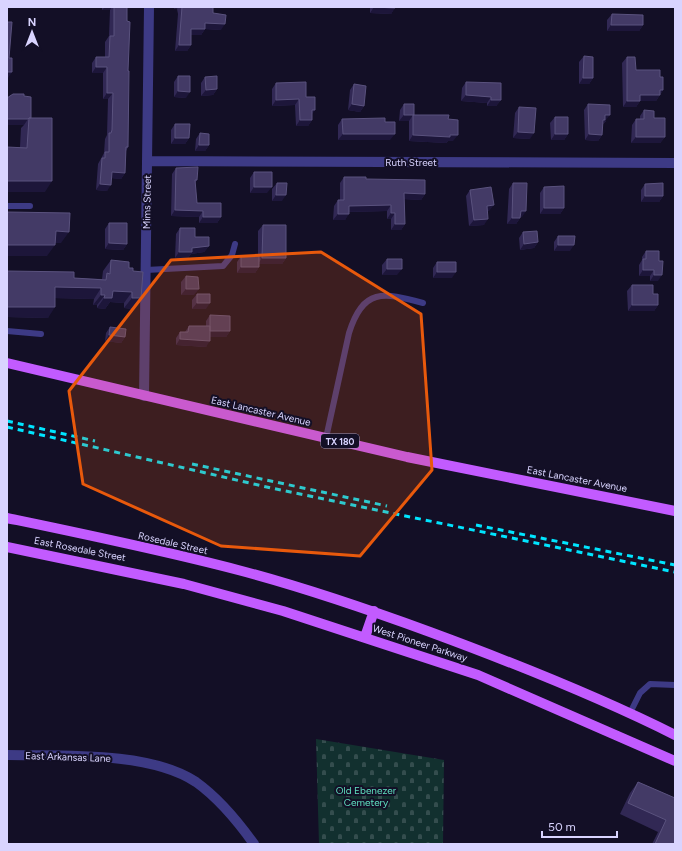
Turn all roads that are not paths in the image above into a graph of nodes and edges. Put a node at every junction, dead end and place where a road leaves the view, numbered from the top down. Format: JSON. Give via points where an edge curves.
{"nodes":[{"id":1,"x":149,"y":7,"type":"edge"},
{"id":2,"x":147,"y":161,"type":"junction"},
{"id":3,"x":675,"y":163,"type":"edge"},
{"id":4,"x":7,"y":206,"type":"edge"},
{"id":5,"x":30,"y":206,"type":"dead end"},
{"id":6,"x":235,"y":244,"type":"dead end"},
{"id":7,"x":146,"y":270,"type":"junction"},
{"id":8,"x":423,"y":303,"type":"dead end"},
{"id":9,"x":7,"y":332,"type":"edge"},
{"id":10,"x":41,"y":334,"type":"dead end"},
{"id":11,"x":7,"y":363,"type":"edge"},
{"id":12,"x":144,"y":396,"type":"junction"},
{"id":13,"x":326,"y":438,"type":"junction"},
{"id":14,"x":675,"y":511,"type":"edge"},
{"id":15,"x":7,"y":518,"type":"edge"},
{"id":16,"x":7,"y":547,"type":"edge"},
{"id":17,"x":148,"y":576,"type":"joint"},
{"id":18,"x":332,"y":598,"type":"joint"},
{"id":19,"x":374,"y":611,"type":"junction"},
{"id":20,"x":365,"y":637,"type":"junction"},
{"id":21,"x":675,"y":685,"type":"edge"},
{"id":22,"x":630,"y":713,"type":"junction"},
{"id":23,"x":675,"y":735,"type":"edge"},
{"id":24,"x":7,"y":755,"type":"edge"},
{"id":25,"x":675,"y":761,"type":"edge"},
{"id":26,"x":254,"y":844,"type":"edge"}],
"edges":[{"from":1,"to":2,"type":"street","name":"Mims Street"},
{"from":2,"to":3,"type":"street","name":"Ruth Street"},
{"from":2,"to":7,"type":"street","name":"Mims Street"},
{"from":4,"to":5,"type":"lane"},
{"from":6,"to":7,"type":"lane","via":[[232,255],[223,266]]},
{"from":7,"to":12,"type":"street","name":"Mims Street"},
{"from":8,"to":13,"type":"lane","via":[[387,295],[361,306],[349,333]]},
{"from":9,"to":10,"type":"lane"},
{"from":11,"to":12,"type":"main road","name":"East Lancaster Avenue","number":"TX 180"},
{"from":12,"to":13,"type":"main road","name":"East Lancaster Avenue","number":"TX 180"},
{"from":13,"to":14,"type":"main road","name":"East Lancaster Avenue","number":"TX 180","via":[[406,457]]},
{"from":15,"to":18,"type":"main road","name":"Rosedale Street","via":[[239,570]]},
{"from":16,"to":17,"type":"main road","name":"East Rosedale Street"},
{"from":17,"to":20,"type":"main road","name":"West Pioneer Parkway","via":[[276,609]]},
{"from":18,"to":19,"type":"main road","name":"West Pioneer Parkway"},
{"from":19,"to":20,"type":"main road"},
{"from":19,"to":22,"type":"main road","name":"West Pioneer Parkway","via":[[590,694]]},
{"from":20,"to":25,"type":"main road","name":"West Pioneer Parkway","via":[[478,675]]},
{"from":21,"to":22,"type":"lane","via":[[650,684],[640,693]]},
{"from":22,"to":23,"type":"main road","name":"West Pioneer Parkway"},
{"from":24,"to":26,"type":"street","name":"East Arkansas Lane","via":[[86,756],[136,761],[175,771],[196,782],[238,822]]}]}
